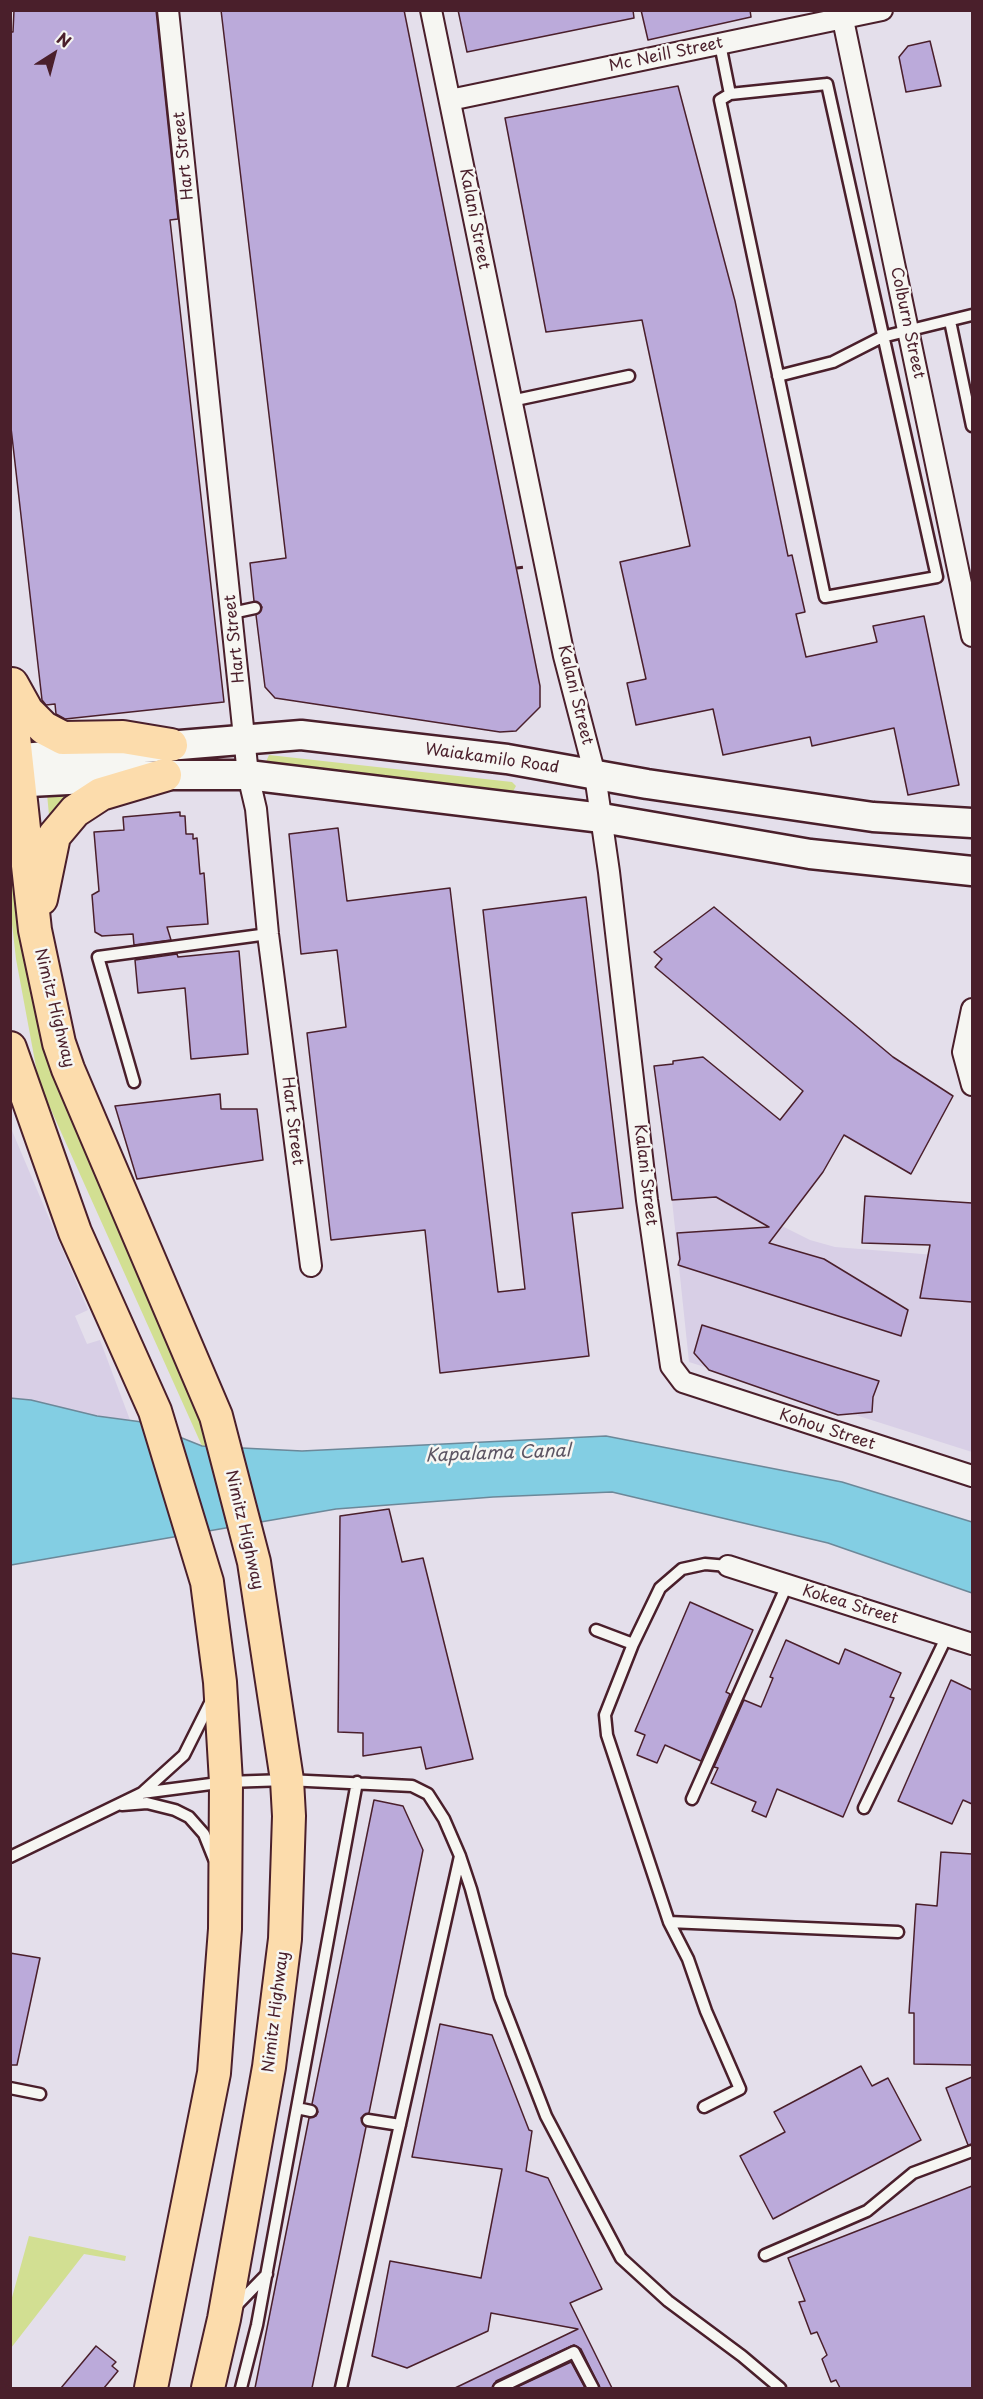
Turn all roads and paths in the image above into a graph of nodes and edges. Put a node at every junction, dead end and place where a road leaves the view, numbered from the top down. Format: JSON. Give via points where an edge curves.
{"nodes":[{"id":1,"x":168,"y":10,"type":"edge"},
{"id":2,"x":431,"y":10,"type":"edge"},
{"id":3,"x":882,"y":10,"type":"edge"},
{"id":4,"x":842,"y":14,"type":"edge"},
{"id":5,"x":720,"y":44,"type":"junction"},
{"id":6,"x":730,"y":94,"type":"junction"},
{"id":7,"x":450,"y":100,"type":"junction"},
{"id":8,"x":972,"y":315,"type":"edge"},
{"id":9,"x":950,"y":321,"type":"junction"},
{"id":10,"x":909,"y":332,"type":"junction"},
{"id":11,"x":882,"y":337,"type":"junction"},
{"id":12,"x":629,"y":376,"type":"dead end"},
{"id":13,"x":778,"y":376,"type":"junction"},
{"id":14,"x":511,"y":401,"type":"junction"},
{"id":15,"x":972,"y":426,"type":"edge"},
{"id":16,"x":950,"y":537,"type":"junction"},
{"id":17,"x":928,"y":544,"type":"junction"},
{"id":18,"x":526,"y":567,"type":"dead end"},
{"id":19,"x":517,"y":568,"type":"dead end"},
{"id":20,"x":255,"y":608,"type":"dead end"},
{"id":21,"x":232,"y":613,"type":"junction"},
{"id":22,"x":972,"y":636,"type":"edge"},
{"id":23,"x":10,"y":681,"type":"edge"},
{"id":24,"x":10,"y":700,"type":"edge"},
{"id":25,"x":245,"y":739,"type":"junction"},
{"id":26,"x":168,"y":760,"type":"junction"},
{"id":27,"x":14,"y":771,"type":"edge"},
{"id":28,"x":248,"y":775,"type":"junction"},
{"id":29,"x":595,"y":776,"type":"junction"},
{"id":30,"x":602,"y":818,"type":"junction"},
{"id":31,"x":972,"y":823,"type":"edge"},
{"id":32,"x":972,"y":871,"type":"edge"},
{"id":33,"x":35,"y":930,"type":"junction"},
{"id":34,"x":268,"y":934,"type":"junction"},
{"id":35,"x":972,"y":1009,"type":"edge"},
{"id":36,"x":10,"y":1048,"type":"edge"},
{"id":37,"x":134,"y":1082,"type":"dead end"},
{"id":38,"x":972,"y":1085,"type":"edge"},
{"id":39,"x":311,"y":1266,"type":"dead end"},
{"id":40,"x":683,"y":1382,"type":"joint"},
{"id":41,"x":972,"y":1476,"type":"edge"},
{"id":42,"x":728,"y":1566,"type":"joint"},
{"id":43,"x":787,"y":1585,"type":"junction"},
{"id":44,"x":596,"y":1630,"type":"dead end"},
{"id":45,"x":947,"y":1636,"type":"junction"},
{"id":46,"x":633,"y":1644,"type":"junction"},
{"id":47,"x":972,"y":1644,"type":"edge"},
{"id":48,"x":220,"y":1683,"type":"junction"},
{"id":49,"x":287,"y":1780,"type":"junction"},
{"id":50,"x":226,"y":1782,"type":"junction"},
{"id":51,"x":357,"y":1782,"type":"junction"},
{"id":52,"x":142,"y":1793,"type":"junction"},
{"id":53,"x":692,"y":1798,"type":"dead end"},
{"id":54,"x":112,"y":1805,"type":"junction"},
{"id":55,"x":864,"y":1808,"type":"dead end"},
{"id":56,"x":460,"y":1856,"type":"junction"},
{"id":57,"x":10,"y":1857,"type":"edge"},
{"id":58,"x":669,"y":1922,"type":"junction"},
{"id":59,"x":225,"y":1929,"type":"junction"},
{"id":60,"x":898,"y":1932,"type":"dead end"},
{"id":61,"x":10,"y":2088,"type":"edge"},
{"id":62,"x":40,"y":2094,"type":"dead end"},
{"id":63,"x":704,"y":2107,"type":"dead end"},
{"id":64,"x":297,"y":2108,"type":"junction"},
{"id":65,"x":311,"y":2111,"type":"dead end"},
{"id":66,"x":368,"y":2120,"type":"dead end"},
{"id":67,"x":399,"y":2125,"type":"junction"},
{"id":68,"x":972,"y":2151,"type":"edge"},
{"id":69,"x":765,"y":2255,"type":"dead end"},
{"id":70,"x":267,"y":2274,"type":"junction"},
{"id":71,"x":224,"y":2319,"type":"junction"},
{"id":72,"x":151,"y":2388,"type":"edge"},
{"id":73,"x":208,"y":2388,"type":"edge"},
{"id":74,"x":241,"y":2388,"type":"edge"},
{"id":75,"x":341,"y":2388,"type":"edge"},
{"id":76,"x":500,"y":2388,"type":"edge"},
{"id":77,"x":592,"y":2388,"type":"edge"},
{"id":78,"x":780,"y":2388,"type":"edge"}],
"edges":[{"from":1,"to":21,"type":"street","name":"Hart Street"},
{"from":2,"to":7,"type":"street","name":"Kalani Street"},
{"from":3,"to":4,"type":"street","name":"Mc Neill Street"},
{"from":4,"to":5,"type":"street","name":"Mc Neill Street"},
{"from":4,"to":10,"type":"street","name":"Colburn Street"},
{"from":5,"to":6,"type":"lane"},
{"from":5,"to":7,"type":"street","name":"Mc Neill Street"},
{"from":6,"to":11,"type":"lane","via":[[828,84]]},
{"from":6,"to":13,"type":"lane","via":[[720,100]]},
{"from":7,"to":14,"type":"street","name":"Kalani Street"},
{"from":8,"to":9,"type":"lane"},
{"from":9,"to":10,"type":"lane"},
{"from":9,"to":15,"type":"lane"},
{"from":10,"to":11,"type":"lane"},
{"from":10,"to":16,"type":"street","name":"Colburn Street"},
{"from":11,"to":13,"type":"lane","via":[[833,362]]},
{"from":11,"to":17,"type":"lane"},
{"from":12,"to":14,"type":"lane"},
{"from":13,"to":17,"type":"lane","via":[[825,597],[937,577]]},
{"from":14,"to":29,"type":"street","name":"Kalani Street","via":[[564,656]]},
{"from":16,"to":17,"type":"lane"},
{"from":16,"to":22,"type":"street","name":"Colburn Street"},
{"from":18,"to":19,"type":"path"},
{"from":20,"to":21,"type":"lane"},
{"from":21,"to":25,"type":"street","name":"Hart Street"},
{"from":23,"to":26,"type":"main road","via":[[27,711],[44,728],[63,738],[123,737]]},
{"from":24,"to":27,"type":"main road","name":"Nimitz Highway"},
{"from":25,"to":26,"type":"main road","name":"Waiakamilo Road"},
{"from":25,"to":28,"type":"street","name":"Hart Street"},
{"from":25,"to":29,"type":"main road","name":"Waiakamilo Road","via":[[301,735],[507,759]]},
{"from":26,"to":27,"type":"main road","name":"Waiakamilo Road"},
{"from":26,"to":28,"type":"main road","name":"Waiakamilo Road"},
{"from":26,"to":33,"type":"main road","via":[[75,811],[54,836]]},
{"from":27,"to":33,"type":"main road","name":"Nimitz Highway"},
{"from":28,"to":30,"type":"main road","name":"Waiakamilo Road"},
{"from":28,"to":34,"type":"street","name":"Hart Street","via":[[256,809]]},
{"from":29,"to":30,"type":"street","name":"Kalani Street"},
{"from":29,"to":31,"type":"main road","name":"Waiakamilo Road","via":[[873,817]]},
{"from":30,"to":32,"type":"main road","name":"Waiakamilo Road","via":[[810,854]]},
{"from":30,"to":40,"type":"street","name":"Kalani Street","via":[[647,1200],[671,1366]]},
{"from":33,"to":49,"type":"main road","name":"Nimitz Highway","via":[[68,1069],[216,1416],[254,1562]]},
{"from":34,"to":37,"type":"lane","via":[[98,957]]},
{"from":34,"to":39,"type":"street","name":"Hart Street"},
{"from":35,"to":38,"type":"street","via":[[963,1052]]},
{"from":36,"to":48,"type":"main road","via":[[75,1232],[155,1411],[207,1582]]},
{"from":40,"to":41,"type":"street","name":"Kohou Street"},
{"from":42,"to":43,"type":"street","name":"Kokea Street"},
{"from":42,"to":46,"type":"lane","via":[[705,1564],[682,1569],[660,1588]]},
{"from":43,"to":45,"type":"street","name":"Kokea Street"},
{"from":43,"to":53,"type":"lane"},
{"from":44,"to":46,"type":"lane"},
{"from":45,"to":47,"type":"street","name":"Kokea Street"},
{"from":45,"to":55,"type":"lane"},
{"from":46,"to":58,"type":"lane","via":[[605,1715],[607,1735]]},
{"from":48,"to":50,"type":"main road"},
{"from":48,"to":52,"type":"lane","via":[[184,1755]]},
{"from":49,"to":50,"type":"lane"},
{"from":49,"to":51,"type":"lane"},
{"from":49,"to":71,"type":"main road","name":"Nimitz Highway","via":[[285,1939],[269,2067]]},
{"from":50,"to":52,"type":"lane"},
{"from":50,"to":59,"type":"main road"},
{"from":51,"to":56,"type":"lane","via":[[412,1786],[428,1794]]},
{"from":51,"to":64,"type":"lane"},
{"from":52,"to":54,"type":"lane"},
{"from":54,"to":57,"type":"lane"},
{"from":54,"to":59,"type":"lane","via":[[147,1803],[189,1817],[204,1834],[219,1871]]},
{"from":56,"to":67,"type":"lane"},
{"from":56,"to":78,"type":"lane","via":[[500,1997],[546,2116],[621,2258],[668,2301]]},
{"from":58,"to":60,"type":"lane"},
{"from":58,"to":63,"type":"lane","via":[[688,1959],[740,2089]]},
{"from":59,"to":72,"type":"main road","via":[[214,2073]]},
{"from":61,"to":62,"type":"lane"},
{"from":64,"to":65,"type":"lane"},
{"from":64,"to":70,"type":"lane"},
{"from":66,"to":67,"type":"lane"},
{"from":67,"to":75,"type":"lane"},
{"from":68,"to":69,"type":"lane","via":[[913,2173],[867,2211]]},
{"from":70,"to":71,"type":"lane"},
{"from":70,"to":74,"type":"lane"},
{"from":71,"to":73,"type":"main road","name":"Nimitz Highway"},
{"from":76,"to":77,"type":"lane","via":[[574,2352]]}]}
